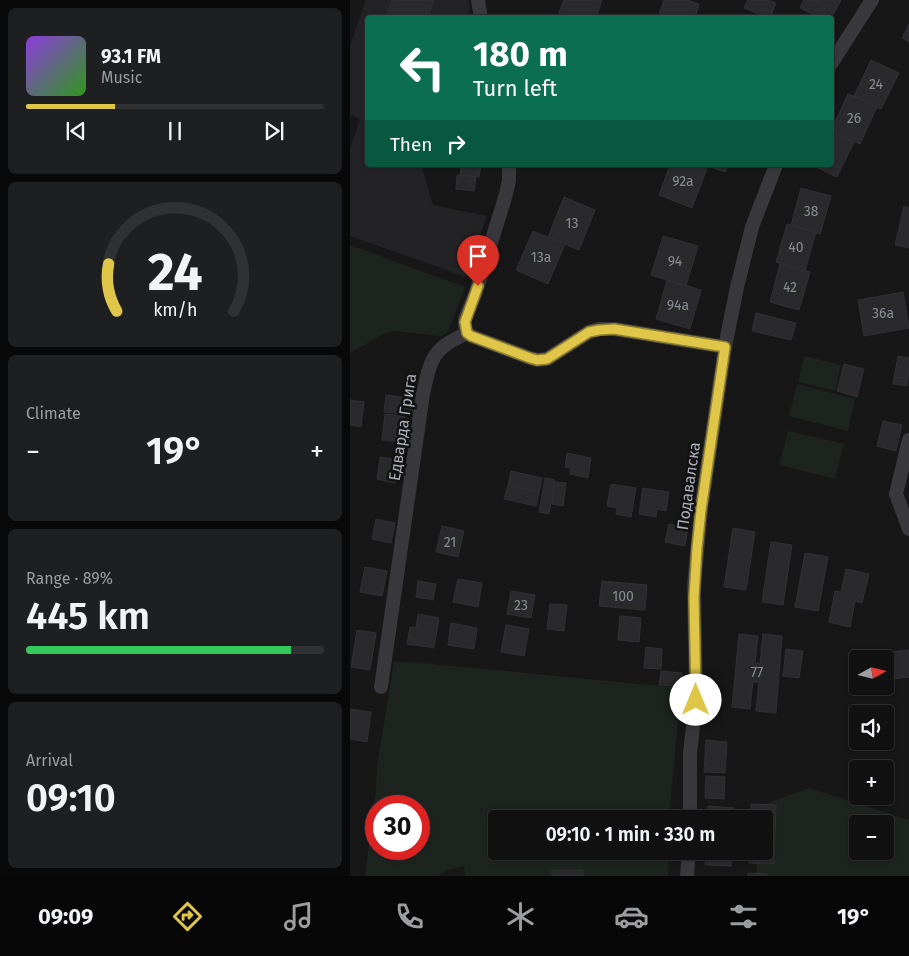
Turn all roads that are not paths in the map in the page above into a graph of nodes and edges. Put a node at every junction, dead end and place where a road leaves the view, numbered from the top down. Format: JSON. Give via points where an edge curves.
{"nodes":[{"id":1,"x":478,"y":0,"type":"edge"},
{"id":2,"x":872,"y":0,"type":"edge"},
{"id":3,"x":481,"y":15,"type":"edge"},
{"id":4,"x":834,"y":59,"type":"edge"},
{"id":5,"x":509,"y":167,"type":"edge"},
{"id":6,"x":775,"y":167,"type":"edge"},
{"id":7,"x":467,"y":333,"type":"junction"},
{"id":8,"x":725,"y":347,"type":"junction"},
{"id":9,"x":909,"y":440,"type":"edge"},
{"id":10,"x":909,"y":529,"type":"edge"},
{"id":11,"x":381,"y":687,"type":"dead end"},
{"id":12,"x":690,"y":810,"type":"edge"},
{"id":13,"x":688,"y":860,"type":"edge"},
{"id":14,"x":687,"y":876,"type":"edge"}],
"edges":[{"from":1,"to":3,"type":"street"},
{"from":2,"to":4,"type":"street"},
{"from":5,"to":7,"type":"street","via":[[506,194],[466,319]]},
{"from":6,"to":8,"type":"street","name":"Подавалска","via":[[752,227]]},
{"from":7,"to":8,"type":"street","via":[[537,360],[547,359],[589,332],[599,330],[614,329]]},
{"from":7,"to":11,"type":"street","name":"Едварда Грига","via":[[437,353],[428,373]]},
{"from":8,"to":12,"type":"street","name":"Подавалска","via":[[697,548],[694,601],[696,700],[690,753]]},
{"from":9,"to":10,"type":"street","via":[[896,494]]},
{"from":13,"to":14,"type":"street"}]}
